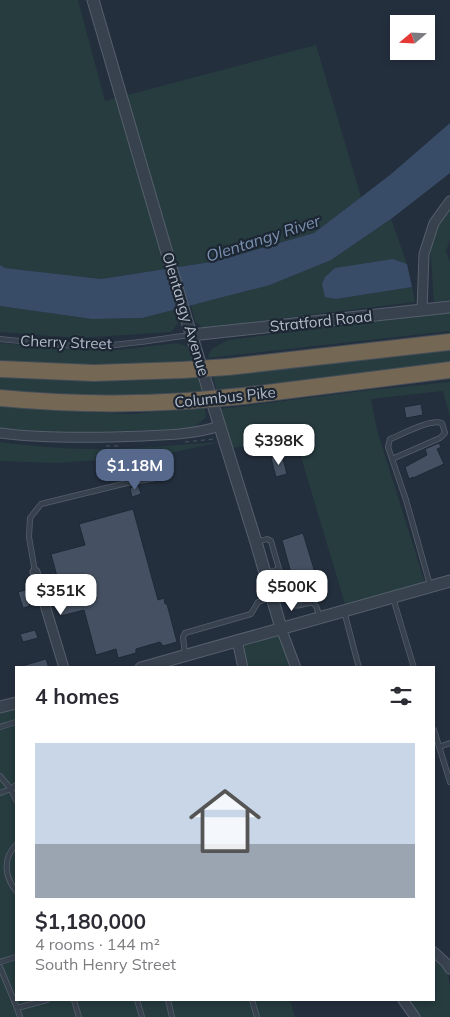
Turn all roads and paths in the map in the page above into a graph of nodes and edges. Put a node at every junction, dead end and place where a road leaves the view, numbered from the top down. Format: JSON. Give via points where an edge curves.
{"nodes":[{"id":1,"x":93,"y":0,"type":"edge"},
{"id":2,"x":450,"y":201,"type":"edge"},
{"id":3,"x":450,"y":307,"type":"edge"},
{"id":4,"x":422,"y":310,"type":"junction"},
{"id":5,"x":191,"y":334,"type":"junction"},
{"id":6,"x":0,"y":339,"type":"edge"},
{"id":7,"x":450,"y":342,"type":"edge"},
{"id":8,"x":0,"y":369,"type":"edge"},
{"id":9,"x":450,"y":370,"type":"edge"},
{"id":10,"x":0,"y":398,"type":"edge"},
{"id":11,"x":220,"y":426,"type":"junction"},
{"id":12,"x":0,"y":433,"type":"edge"},
{"id":13,"x":392,"y":459,"type":"junction"},
{"id":14,"x":161,"y":477,"type":"dead end"},
{"id":15,"x":256,"y":542,"type":"junction"},
{"id":16,"x":279,"y":570,"type":"junction"},
{"id":17,"x":35,"y":572,"type":"joint"},
{"id":18,"x":266,"y":573,"type":"junction"},
{"id":19,"x":450,"y":581,"type":"edge"},
{"id":20,"x":430,"y":587,"type":"junction"},
{"id":21,"x":273,"y":597,"type":"junction"},
{"id":22,"x":393,"y":597,"type":"junction"},
{"id":23,"x":344,"y":611,"type":"junction"},
{"id":24,"x":320,"y":617,"type":"junction"},
{"id":25,"x":281,"y":628,"type":"junction"},
{"id":26,"x":237,"y":640,"type":"junction"},
{"id":27,"x":185,"y":655,"type":"junction"},
{"id":28,"x":173,"y":663,"type":"edge"},
{"id":29,"x":63,"y":666,"type":"edge"},
{"id":30,"x":154,"y":666,"type":"edge"},
{"id":31,"x":243,"y":666,"type":"edge"},
{"id":32,"x":295,"y":666,"type":"edge"},
{"id":33,"x":358,"y":666,"type":"edge"},
{"id":34,"x":413,"y":666,"type":"edge"},
{"id":35,"x":15,"y":703,"type":"edge"},
{"id":36,"x":0,"y":707,"type":"edge"},
{"id":37,"x":15,"y":722,"type":"edge"},
{"id":38,"x":0,"y":727,"type":"edge"},
{"id":39,"x":435,"y":733,"type":"edge"},
{"id":40,"x":450,"y":743,"type":"edge"},
{"id":41,"x":439,"y":747,"type":"junction"},
{"id":42,"x":0,"y":776,"type":"edge"},
{"id":43,"x":450,"y":782,"type":"edge"},
{"id":44,"x":15,"y":786,"type":"edge"},
{"id":45,"x":11,"y":789,"type":"junction"},
{"id":46,"x":0,"y":793,"type":"edge"},
{"id":47,"x":15,"y":798,"type":"edge"},
{"id":48,"x":15,"y":847,"type":"edge"},
{"id":49,"x":6,"y":874,"type":"junction"},
{"id":50,"x":0,"y":876,"type":"edge"},
{"id":51,"x":15,"y":890,"type":"edge"},
{"id":52,"x":435,"y":953,"type":"edge"},
{"id":53,"x":15,"y":957,"type":"edge"},
{"id":54,"x":0,"y":962,"type":"edge"},
{"id":55,"x":0,"y":967,"type":"edge"},
{"id":56,"x":450,"y":969,"type":"edge"},
{"id":57,"x":43,"y":1001,"type":"edge"},
{"id":58,"x":74,"y":1001,"type":"edge"},
{"id":59,"x":137,"y":1001,"type":"edge"},
{"id":60,"x":168,"y":1001,"type":"edge"},
{"id":61,"x":252,"y":1001,"type":"edge"},
{"id":62,"x":404,"y":1001,"type":"edge"},
{"id":63,"x":17,"y":1008,"type":"junction"},
{"id":64,"x":20,"y":1017,"type":"edge"},
{"id":65,"x":79,"y":1017,"type":"edge"},
{"id":66,"x":142,"y":1017,"type":"edge"},
{"id":67,"x":172,"y":1017,"type":"edge"},
{"id":68,"x":257,"y":1017,"type":"edge"},
{"id":69,"x":415,"y":1017,"type":"edge"}],
"edges":[{"from":1,"to":5,"type":"street","name":"Olentangy Avenue"},
{"from":2,"to":4,"type":"street","via":[[434,223],[424,254]]},
{"from":3,"to":4,"type":"street","name":"Stratford Road"},
{"from":4,"to":5,"type":"street","name":"Stratford Road"},
{"from":5,"to":6,"type":"lane","name":"Cherry Street","via":[[96,346]]},
{"from":5,"to":11,"type":"street","name":"Olentangy Avenue"},
{"from":7,"to":8,"type":"highway","name":"Columbus Pike","bridge":true,"via":[[228,368],[94,373]]},
{"from":9,"to":10,"type":"highway","name":"Columbus Pike","bridge":true,"via":[[187,401],[71,404]]},
{"from":11,"to":12,"type":"street","via":[[191,433],[119,437]]},
{"from":11,"to":15,"type":"street","name":"Olentangy Avenue"},
{"from":13,"to":13,"type":"lane","via":[[388,447],[390,439],[430,423],[442,423],[445,433],[440,438]]},
{"from":13,"to":20,"type":"lane"},
{"from":14,"to":17,"type":"lane","via":[[41,504],[30,518],[29,537]]},
{"from":15,"to":16,"type":"lane","via":[[271,541]]},
{"from":15,"to":18,"type":"street","name":"Olentangy Avenue"},
{"from":16,"to":18,"type":"lane"},
{"from":16,"to":24,"type":"lane","via":[[292,606],[313,603]]},
{"from":17,"to":29,"type":"street"},
{"from":18,"to":21,"type":"street","name":"Olentangy Avenue"},
{"from":19,"to":20,"type":"street"},
{"from":20,"to":22,"type":"street"},
{"from":21,"to":25,"type":"street","name":"Olentangy Avenue"},
{"from":21,"to":27,"type":"lane","via":[[258,602],[251,614],[185,633]]},
{"from":22,"to":23,"type":"street"},
{"from":22,"to":34,"type":"lane"},
{"from":23,"to":24,"type":"street"},
{"from":23,"to":33,"type":"lane"},
{"from":24,"to":25,"type":"street"},
{"from":25,"to":26,"type":"street"},
{"from":25,"to":32,"type":"street"},
{"from":26,"to":27,"type":"street"},
{"from":26,"to":31,"type":"street"},
{"from":27,"to":28,"type":"street"},
{"from":28,"to":30,"type":"street"},
{"from":35,"to":36,"type":"street"},
{"from":37,"to":38,"type":"lane"},
{"from":39,"to":41,"type":"lane"},
{"from":40,"to":41,"type":"lane"},
{"from":41,"to":43,"type":"lane"},
{"from":42,"to":45,"type":"lane"},
{"from":44,"to":45,"type":"lane"},
{"from":45,"to":46,"type":"lane"},
{"from":45,"to":47,"type":"lane"},
{"from":48,"to":49,"type":"lane","via":[[6,865]]},
{"from":49,"to":50,"type":"lane"},
{"from":49,"to":51,"type":"lane"},
{"from":52,"to":56,"type":"street"},
{"from":53,"to":54,"type":"lane"},
{"from":55,"to":63,"type":"lane"},
{"from":57,"to":63,"type":"lane"},
{"from":58,"to":65,"type":"lane"},
{"from":59,"to":66,"type":"lane"},
{"from":60,"to":67,"type":"lane"},
{"from":61,"to":68,"type":"lane"},
{"from":62,"to":69,"type":"street"},
{"from":63,"to":64,"type":"lane"}]}
